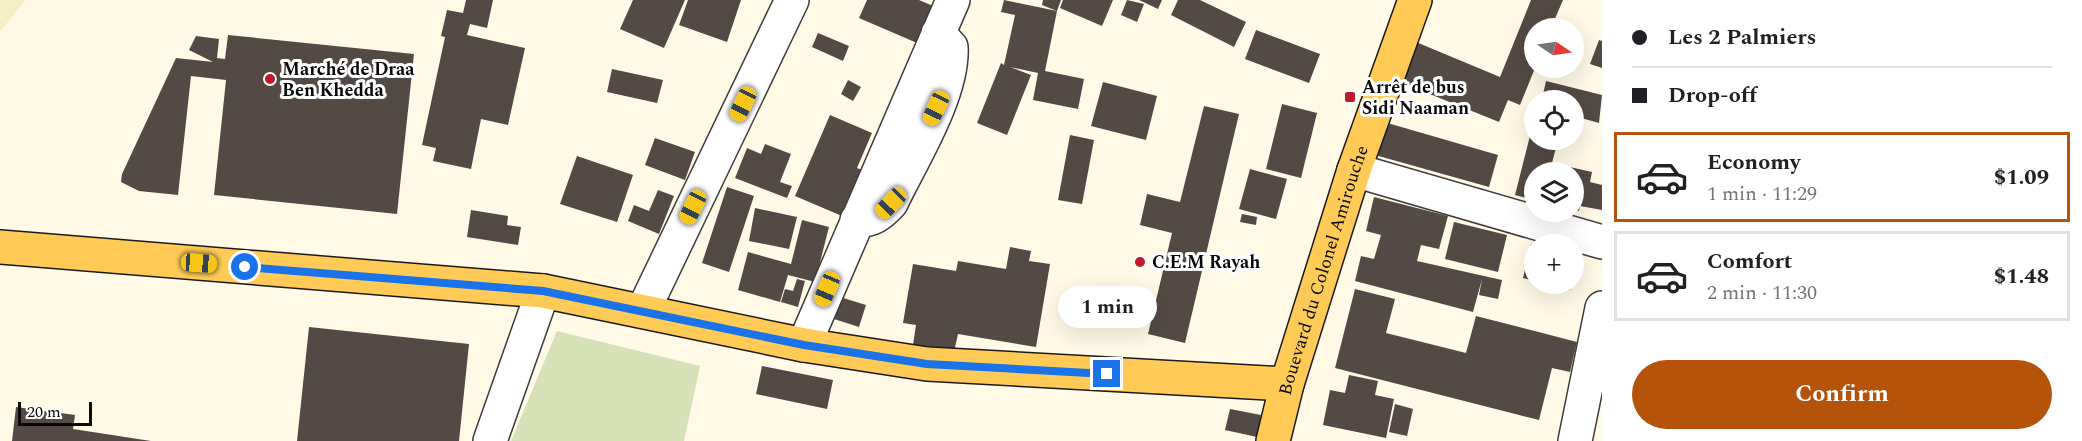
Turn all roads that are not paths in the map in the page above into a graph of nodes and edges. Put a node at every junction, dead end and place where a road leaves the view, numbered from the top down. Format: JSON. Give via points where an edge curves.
{"nodes":[{"id":1,"x":792,"y":0,"type":"edge"},
{"id":2,"x":952,"y":0,"type":"edge"},
{"id":3,"x":1415,"y":0,"type":"edge"},
{"id":4,"x":1354,"y":170,"type":"junction"},
{"id":5,"x":1602,"y":242,"type":"edge"},
{"id":6,"x":0,"y":247,"type":"edge"},
{"id":7,"x":543,"y":291,"type":"junction"},
{"id":8,"x":1602,"y":308,"type":"edge"},
{"id":9,"x":643,"y":311,"type":"junction"},
{"id":10,"x":804,"y":345,"type":"junction"},
{"id":11,"x":1287,"y":384,"type":"junction"},
{"id":12,"x":490,"y":441,"type":"edge"},
{"id":13,"x":1273,"y":441,"type":"edge"},
{"id":14,"x":1575,"y":441,"type":"edge"}],
"edges":[{"from":1,"to":9,"type":"street"},
{"from":2,"to":10,"type":"street"},
{"from":3,"to":4,"type":"main road","name":"Bouevard du Colonel Amirouche"},
{"from":4,"to":5,"type":"street"},
{"from":4,"to":11,"type":"main road","name":"Bouevard du Colonel Amirouche"},
{"from":6,"to":7,"type":"main road"},
{"from":7,"to":9,"type":"main road"},
{"from":7,"to":12,"type":"street"},
{"from":8,"to":14,"type":"street"},
{"from":9,"to":10,"type":"main road"},
{"from":10,"to":11,"type":"main road","via":[[927,364]]},
{"from":11,"to":13,"type":"main road","name":"Bouevard du Colonel Amirouche"}]}
